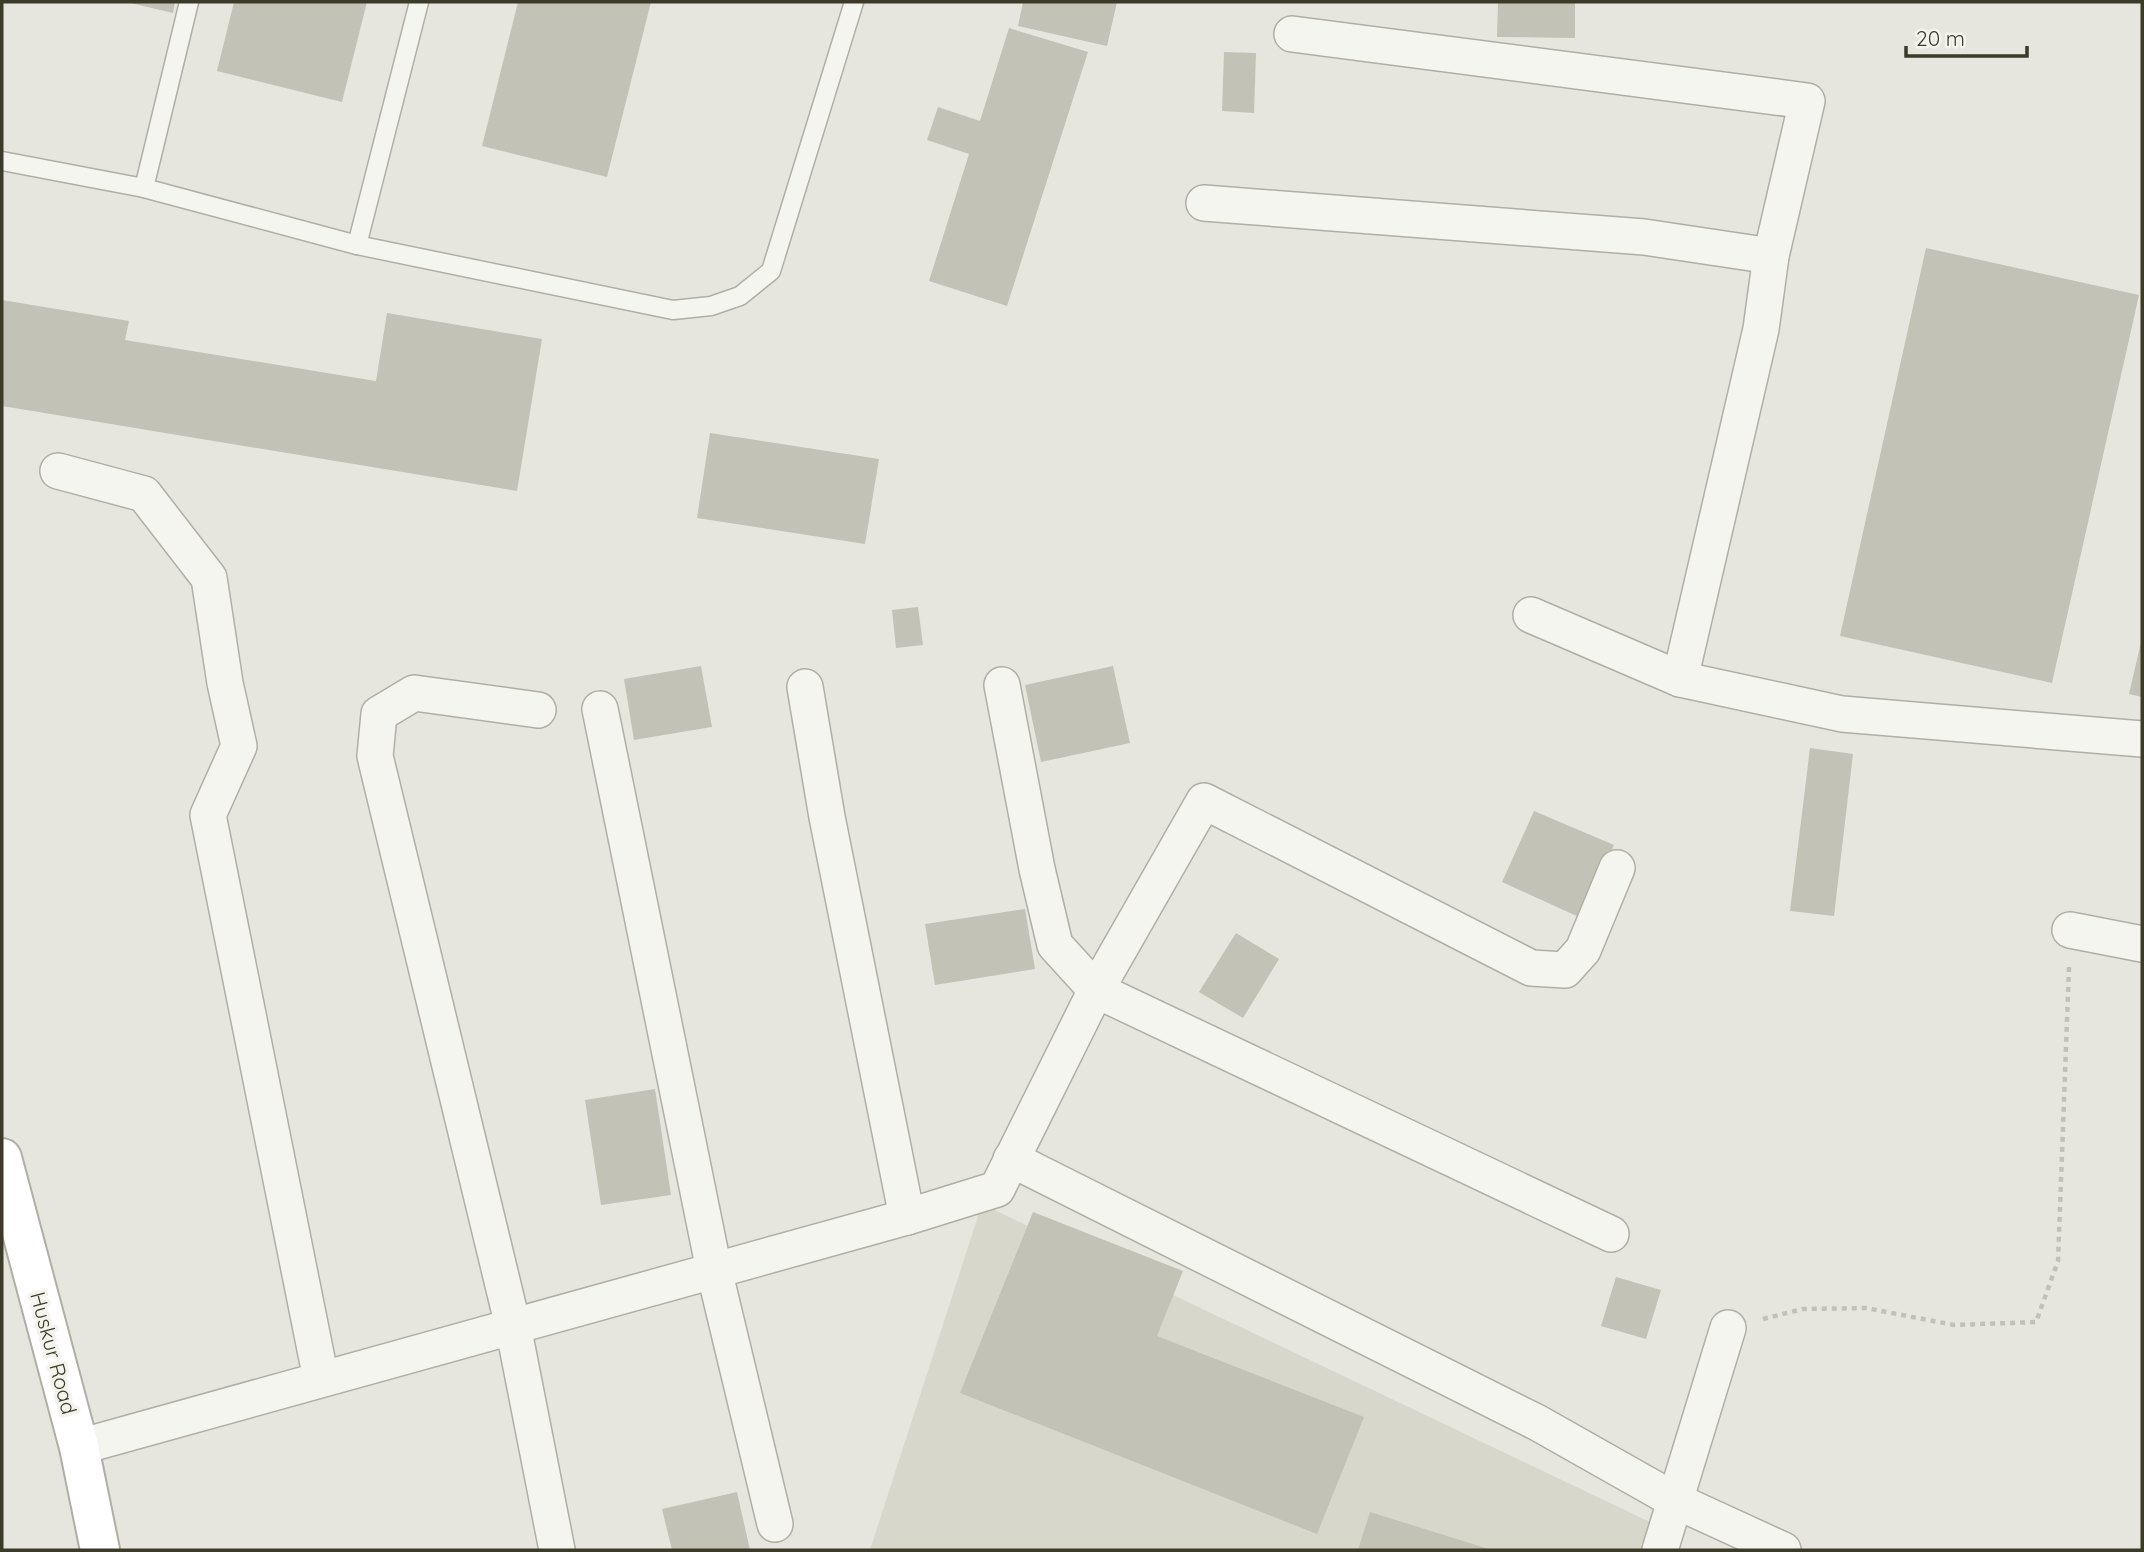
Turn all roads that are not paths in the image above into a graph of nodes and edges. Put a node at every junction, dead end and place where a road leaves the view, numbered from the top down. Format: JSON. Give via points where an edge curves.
{"nodes":[{"id":1,"x":189,"y":2,"type":"edge"},
{"id":2,"x":419,"y":2,"type":"edge"},
{"id":3,"x":854,"y":2,"type":"edge"},
{"id":4,"x":1292,"y":34,"type":"dead end"},
{"id":5,"x":2,"y":161,"type":"edge"},
{"id":6,"x":144,"y":188,"type":"junction"},
{"id":7,"x":1204,"y":202,"type":"dead end"},
{"id":8,"x":358,"y":246,"type":"junction"},
{"id":9,"x":1771,"y":256,"type":"junction"},
{"id":10,"x":58,"y":471,"type":"dead end"},
{"id":11,"x":1531,"y":615,"type":"dead end"},
{"id":12,"x":1680,"y":679,"type":"junction"},
{"id":13,"x":1002,"y":685,"type":"dead end"},
{"id":14,"x":805,"y":687,"type":"dead end"},
{"id":15,"x":600,"y":709,"type":"dead end"},
{"id":16,"x":538,"y":710,"type":"dead end"},
{"id":17,"x":2142,"y":739,"type":"edge"},
{"id":18,"x":1617,"y":868,"type":"dead end"},
{"id":19,"x":2070,"y":930,"type":"road end"},
{"id":20,"x":2142,"y":944,"type":"edge"},
{"id":21,"x":1096,"y":990,"type":"junction"},
{"id":22,"x":2,"y":1158,"type":"edge"},
{"id":23,"x":1012,"y":1159,"type":"junction"},
{"id":24,"x":907,"y":1217,"type":"junction"},
{"id":25,"x":1611,"y":1234,"type":"dead end"},
{"id":26,"x":714,"y":1270,"type":"junction"},
{"id":27,"x":513,"y":1325,"type":"junction"},
{"id":28,"x":1728,"y":1328,"type":"road end"},
{"id":29,"x":321,"y":1379,"type":"junction"},
{"id":30,"x":79,"y":1447,"type":"junction"},
{"id":31,"x":1676,"y":1501,"type":"junction"},
{"id":32,"x":775,"y":1524,"type":"dead end"},
{"id":33,"x":100,"y":1550,"type":"edge"},
{"id":34,"x":557,"y":1550,"type":"edge"},
{"id":35,"x":1660,"y":1550,"type":"edge"},
{"id":36,"x":1783,"y":1550,"type":"edge"}],
"edges":[{"from":1,"to":6,"type":"lane"},
{"from":2,"to":8,"type":"lane"},
{"from":3,"to":8,"type":"lane","via":[[771,271],[740,296],[711,306],[673,310]]},
{"from":4,"to":9,"type":"street","via":[[1807,101]]},
{"from":5,"to":6,"type":"lane"},
{"from":6,"to":8,"type":"lane"},
{"from":7,"to":9,"type":"street","via":[[1644,237]]},
{"from":9,"to":12,"type":"street","via":[[1761,329]]},
{"from":10,"to":29,"type":"street","via":[[144,494],[209,578],[239,746],[208,815]]},
{"from":11,"to":12,"type":"street"},
{"from":12,"to":17,"type":"street","via":[[1842,714]]},
{"from":13,"to":21,"type":"street","via":[[1055,945]]},
{"from":14,"to":24,"type":"street"},
{"from":15,"to":26,"type":"street"},
{"from":16,"to":27,"type":"street","via":[[414,693],[379,714],[375,756]]},
{"from":18,"to":21,"type":"street","via":[[1583,950],[1566,970],[1531,968],[1204,801]]},
{"from":19,"to":20,"type":"street"},
{"from":21,"to":23,"type":"street"},
{"from":21,"to":25,"type":"street"},
{"from":22,"to":30,"type":"street","name":"Huskur Road"},
{"from":23,"to":24,"type":"street","via":[[997,1189]]},
{"from":23,"to":31,"type":"street","via":[[1538,1423]]},
{"from":24,"to":26,"type":"street"},
{"from":26,"to":27,"type":"street"},
{"from":26,"to":32,"type":"street"},
{"from":27,"to":29,"type":"street"},
{"from":27,"to":34,"type":"street"},
{"from":28,"to":31,"type":"street"},
{"from":29,"to":30,"type":"street"},
{"from":30,"to":33,"type":"street","name":"Huskur Road"},
{"from":31,"to":35,"type":"street"},
{"from":31,"to":36,"type":"street"}]}
